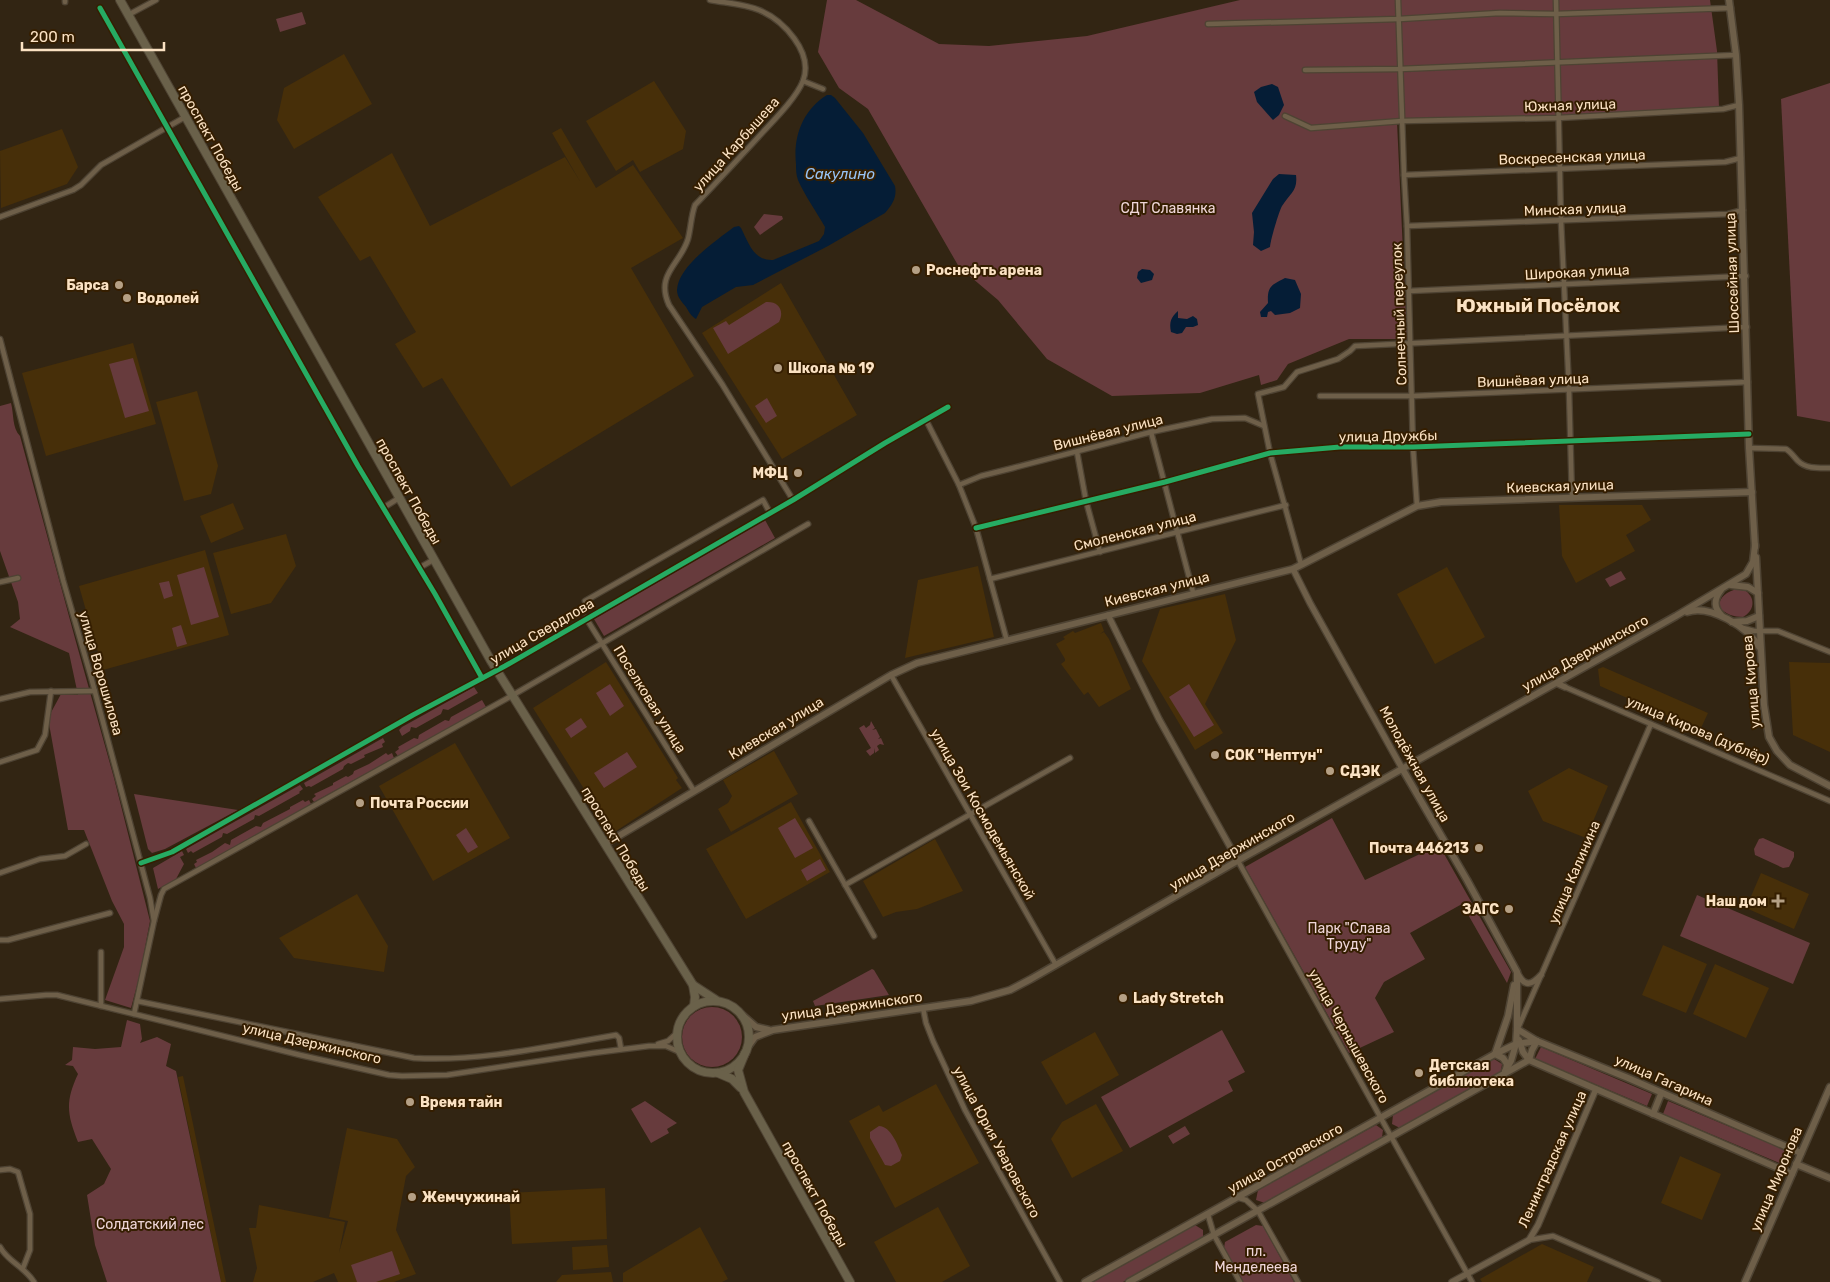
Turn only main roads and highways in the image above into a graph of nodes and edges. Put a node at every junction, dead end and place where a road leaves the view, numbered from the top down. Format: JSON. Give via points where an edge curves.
{"nodes":[{"id":1,"x":120,"y":0,"type":"edge"},
{"id":2,"x":1729,"y":0,"type":"edge"},
{"id":3,"x":1752,"y":492,"type":"junction"},
{"id":4,"x":1755,"y":545,"type":"junction"},
{"id":5,"x":1724,"y":587,"type":"junction"},
{"id":6,"x":1758,"y":592,"type":"junction"},
{"id":7,"x":1676,"y":616,"type":"junction"},
{"id":8,"x":1759,"y":616,"type":"junction"},
{"id":9,"x":1723,"y":617,"type":"junction"},
{"id":10,"x":1731,"y":622,"type":"junction"},
{"id":11,"x":1761,"y":650,"type":"junction"},
{"id":12,"x":1403,"y":770,"type":"junction"},
{"id":13,"x":1830,"y":786,"type":"edge"},
{"id":14,"x":605,"y":844,"type":"junction"},
{"id":15,"x":1517,"y":972,"type":"junction"},
{"id":16,"x":693,"y":985,"type":"junction"},
{"id":17,"x":718,"y":1001,"type":"junction"},
{"id":18,"x":694,"y":1006,"type":"junction"},
{"id":19,"x":741,"y":1014,"type":"junction"},
{"id":20,"x":1517,"y":1029,"type":"junction"},
{"id":21,"x":773,"y":1030,"type":"junction"},
{"id":22,"x":1537,"y":1041,"type":"junction"},
{"id":23,"x":1518,"y":1044,"type":"junction"},
{"id":24,"x":746,"y":1050,"type":"junction"},
{"id":25,"x":1495,"y":1054,"type":"junction"},
{"id":26,"x":1529,"y":1060,"type":"junction"},
{"id":27,"x":713,"y":1072,"type":"junction"},
{"id":28,"x":1504,"y":1072,"type":"junction"},
{"id":29,"x":1830,"y":1087,"type":"edge"},
{"id":30,"x":744,"y":1092,"type":"junction"},
{"id":31,"x":1661,"y":1094,"type":"junction"},
{"id":32,"x":1653,"y":1114,"type":"junction"},
{"id":33,"x":1801,"y":1153,"type":"junction"},
{"id":34,"x":1796,"y":1164,"type":"junction"},
{"id":35,"x":1792,"y":1174,"type":"junction"},
{"id":36,"x":1830,"y":1178,"type":"edge"},
{"id":37,"x":850,"y":1282,"type":"edge"},
{"id":38,"x":1085,"y":1282,"type":"edge"},
{"id":39,"x":1129,"y":1282,"type":"edge"},
{"id":40,"x":1745,"y":1282,"type":"edge"}],
"edges":[{"from":1,"to":14,"type":"main road","name":"проспект Победы","via":[[433,560]]},
{"from":2,"to":3,"type":"main road","name":"Шоссейная улица","via":[[1739,106]]},
{"from":3,"to":4,"type":"main road","name":"Шоссейная улица"},
{"from":3,"to":14,"type":"main road","name":"Киевская улица","via":[[1441,502],[1417,506],[1293,569],[917,663],[891,675]]},
{"from":4,"to":5,"type":"main road","via":[[1750,570]]},
{"from":4,"to":6,"type":"main road","name":"улица Кирова"},
{"from":5,"to":6,"type":"main road","via":[[1743,585]]},
{"from":5,"to":7,"type":"main road"},
{"from":5,"to":9,"type":"main road","via":[[1715,604]]},
{"from":6,"to":8,"type":"main road","name":"улица Кирова"},
{"from":7,"to":9,"type":"main road","via":[[1698,610]]},
{"from":7,"to":12,"type":"main road","name":"улица Дзержинского"},
{"from":8,"to":10,"type":"main road"},
{"from":8,"to":11,"type":"main road","name":"улица Кирова"},
{"from":9,"to":10,"type":"main road"},
{"from":10,"to":11,"type":"main road","via":[[1752,637]]},
{"from":11,"to":13,"type":"main road","name":"улица Кирова","via":[[1764,716],[1773,745],[1790,765]]},
{"from":12,"to":15,"type":"main road","name":"Молодёжная улица"},
{"from":12,"to":21,"type":"main road","name":"улица Дзержинского","via":[[1010,990],[971,1001]]},
{"from":14,"to":16,"type":"main road","name":"проспект Победы"},
{"from":15,"to":20,"type":"main road"},
{"from":15,"to":25,"type":"main road","via":[[1508,1016]]},
{"from":16,"to":17,"type":"main road","name":"проспект Победы"},
{"from":16,"to":18,"type":"main road","name":"проспект Победы"},
{"from":17,"to":18,"type":"main road"},
{"from":17,"to":19,"type":"main road","via":[[732,1006]]},
{"from":18,"to":27,"type":"main road","via":[[682,1019],[678,1043],[692,1065]]},
{"from":19,"to":21,"type":"main road","name":"улица Дзержинского","via":[[758,1028]]},
{"from":19,"to":24,"type":"main road","via":[[749,1034]]},
{"from":20,"to":22,"type":"main road","name":"улица Гагарина"},
{"from":20,"to":23,"type":"main road"},
{"from":21,"to":24,"type":"main road","name":"улица Дзержинского","via":[[755,1037]]},
{"from":22,"to":23,"type":"main road","name":"улица Островского"},
{"from":22,"to":26,"type":"main road"},
{"from":22,"to":31,"type":"main road","name":"улица Гагарина"},
{"from":23,"to":25,"type":"main road","name":"улица Островского"},
{"from":23,"to":26,"type":"main road"},
{"from":23,"to":28,"type":"main road"},
{"from":24,"to":27,"type":"main road","via":[[729,1070]]},
{"from":24,"to":30,"type":"main road","name":"проспект Победы","via":[[738,1070]]},
{"from":25,"to":28,"type":"main road","via":[[1507,1064]]},
{"from":25,"to":38,"type":"main road","name":"улица Островского"},
{"from":26,"to":28,"type":"main road"},
{"from":26,"to":32,"type":"main road"},
{"from":27,"to":30,"type":"main road","name":"проспект Победы","via":[[726,1075]]},
{"from":28,"to":39,"type":"main road"},
{"from":29,"to":33,"type":"main road","name":"улица Миронова"},
{"from":30,"to":37,"type":"main road","name":"проспект Победы"},
{"from":31,"to":32,"type":"main road"},
{"from":31,"to":33,"type":"main road","name":"улица Гагарина"},
{"from":32,"to":35,"type":"main road"},
{"from":33,"to":34,"type":"main road","name":"улица Миронова"},
{"from":34,"to":35,"type":"main road","name":"улица Миронова"},
{"from":34,"to":36,"type":"main road"},
{"from":35,"to":40,"type":"main road","name":"улица Миронова"}]}
